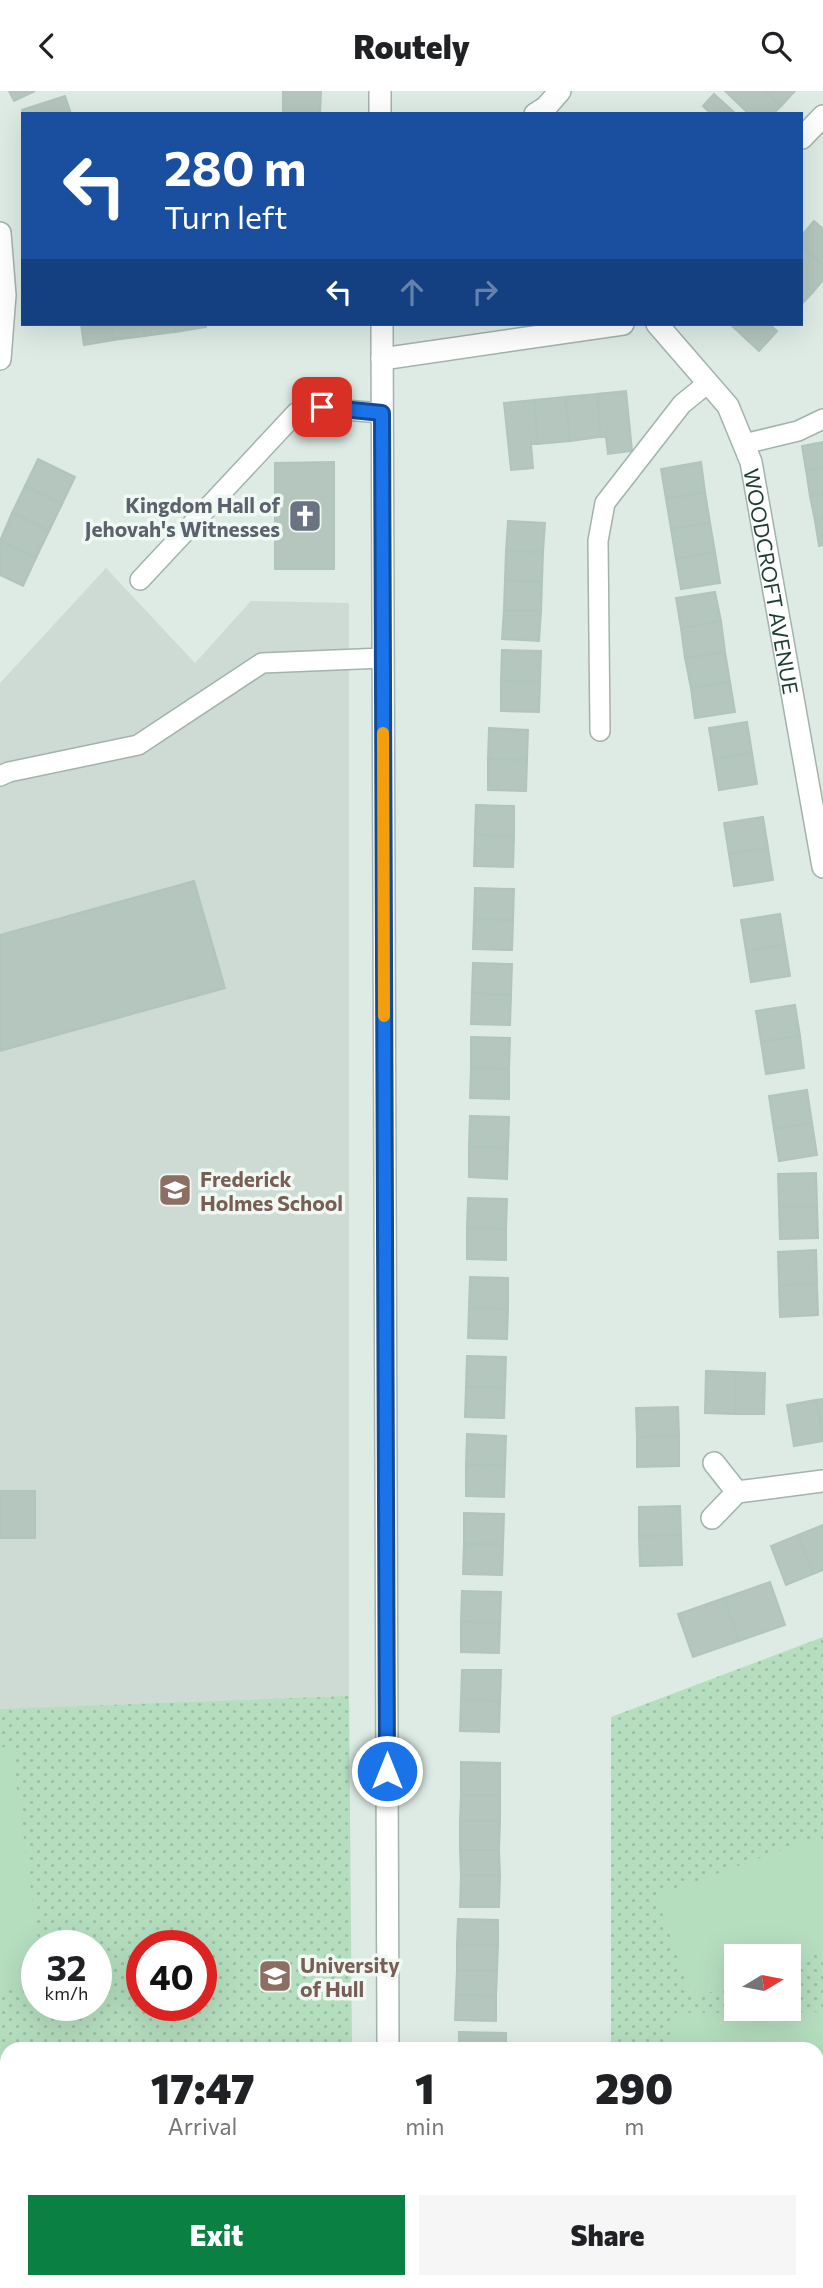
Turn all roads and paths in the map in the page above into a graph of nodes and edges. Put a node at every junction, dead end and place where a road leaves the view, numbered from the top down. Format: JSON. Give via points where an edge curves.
{"nodes":[{"id":1,"x":380,"y":91,"type":"edge"},
{"id":2,"x":560,"y":91,"type":"edge"},
{"id":3,"x":380,"y":112,"type":"edge"},
{"id":4,"x":538,"y":112,"type":"edge"},
{"id":5,"x":823,"y":116,"type":"edge"},
{"id":6,"x":803,"y":137,"type":"edge"},
{"id":7,"x":9,"y":245,"type":"edge"},
{"id":8,"x":382,"y":326,"type":"edge"},
{"id":9,"x":609,"y":326,"type":"edge"},
{"id":10,"x":659,"y":326,"type":"edge"},
{"id":11,"x":0,"y":359,"type":"edge"},
{"id":12,"x":382,"y":359,"type":"junction"},
{"id":13,"x":708,"y":383,"type":"junction"},
{"id":14,"x":382,"y":413,"type":"junction"},
{"id":15,"x":823,"y":419,"type":"edge"},
{"id":16,"x":744,"y":445,"type":"junction"},
{"id":17,"x":140,"y":580,"type":"dead end"},
{"id":18,"x":383,"y":658,"type":"junction"},
{"id":19,"x":600,"y":731,"type":"dead end"},
{"id":20,"x":0,"y":776,"type":"edge"},
{"id":21,"x":823,"y":867,"type":"edge"},
{"id":22,"x":714,"y":1463,"type":"dead end"},
{"id":23,"x":823,"y":1481,"type":"edge"},
{"id":24,"x":737,"y":1492,"type":"junction"},
{"id":25,"x":712,"y":1518,"type":"dead end"},
{"id":26,"x":388,"y":2042,"type":"edge"}],
"edges":[{"from":1,"to":3,"type":"street"},
{"from":2,"to":4,"type":"street"},
{"from":5,"to":6,"type":"street"},
{"from":7,"to":11,"type":"street"},
{"from":8,"to":12,"type":"street"},
{"from":9,"to":12,"type":"street"},
{"from":10,"to":13,"type":"street","name":"WOODCROFT AVENUE"},
{"from":12,"to":14,"type":"street"},
{"from":13,"to":16,"type":"street","name":"WOODCROFT AVENUE","via":[[728,406]]},
{"from":13,"to":19,"type":"lane","via":[[682,404],[606,503],[598,541]]},
{"from":14,"to":17,"type":"lane","via":[[306,407]]},
{"from":14,"to":18,"type":"street"},
{"from":15,"to":16,"type":"lane","via":[[798,431]]},
{"from":16,"to":21,"type":"street","name":"WOODCROFT AVENUE","via":[[751,462]]},
{"from":18,"to":20,"type":"lane","via":[[262,663],[138,745]]},
{"from":18,"to":26,"type":"street"},
{"from":22,"to":24,"type":"street"},
{"from":23,"to":24,"type":"street"},
{"from":24,"to":25,"type":"street"}]}
